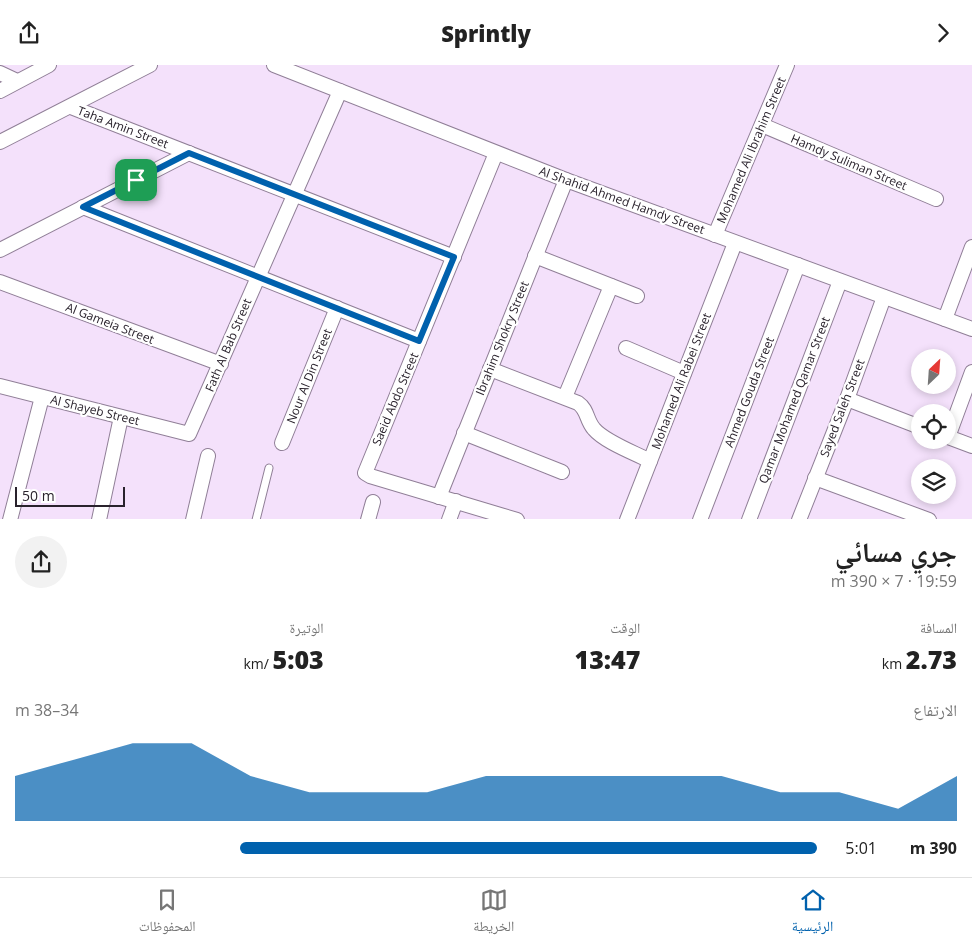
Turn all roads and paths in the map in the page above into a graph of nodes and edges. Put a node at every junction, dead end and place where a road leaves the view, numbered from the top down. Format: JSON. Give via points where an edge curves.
{"nodes":[{"id":1,"x":49,"y":65,"type":"edge"},
{"id":2,"x":150,"y":65,"type":"edge"},
{"id":3,"x":274,"y":65,"type":"edge"},
{"id":4,"x":787,"y":65,"type":"edge"},
{"id":5,"x":0,"y":73,"type":"edge"},
{"id":6,"x":17,"y":81,"type":"junction"},
{"id":7,"x":0,"y":91,"type":"edge"},
{"id":8,"x":340,"y":91,"type":"junction"},
{"id":9,"x":71,"y":107,"type":"junction"},
{"id":10,"x":762,"y":125,"type":"junction"},
{"id":11,"x":0,"y":142,"type":"edge"},
{"id":12,"x":189,"y":153,"type":"junction"},
{"id":13,"x":496,"y":153,"type":"junction"},
{"id":14,"x":566,"y":180,"type":"junction"},
{"id":15,"x":294,"y":195,"type":"junction"},
{"id":16,"x":936,"y":199,"type":"dead end"},
{"id":17,"x":83,"y":207,"type":"junction"},
{"id":18,"x":715,"y":235,"type":"junction"},
{"id":19,"x":735,"y":243,"type":"junction"},
{"id":20,"x":972,"y":247,"type":"edge"},
{"id":21,"x":0,"y":250,"type":"edge"},
{"id":22,"x":535,"y":256,"type":"junction"},
{"id":23,"x":454,"y":257,"type":"junction"},
{"id":24,"x":798,"y":265,"type":"junction"},
{"id":25,"x":258,"y":277,"type":"junction"},
{"id":26,"x":840,"y":281,"type":"junction"},
{"id":27,"x":0,"y":282,"type":"edge"},
{"id":28,"x":611,"y":286,"type":"junction"},
{"id":29,"x":636,"y":296,"type":"dead end"},
{"id":30,"x":884,"y":297,"type":"junction"},
{"id":31,"x":336,"y":308,"type":"junction"},
{"id":32,"x":945,"y":319,"type":"junction"},
{"id":33,"x":972,"y":329,"type":"edge"},
{"id":34,"x":419,"y":341,"type":"junction"},
{"id":35,"x":626,"y":349,"type":"dead end"},
{"id":36,"x":221,"y":365,"type":"junction"},
{"id":37,"x":490,"y":369,"type":"junction"},
{"id":38,"x":972,"y":372,"type":"edge"},
{"id":39,"x":684,"y":373,"type":"junction"},
{"id":40,"x":0,"y":386,"type":"edge"},
{"id":41,"x":42,"y":397,"type":"junction"},
{"id":42,"x":565,"y":397,"type":"junction"},
{"id":43,"x":847,"y":399,"type":"junction"},
{"id":44,"x":956,"y":415,"type":"edge"},
{"id":45,"x":122,"y":417,"type":"junction"},
{"id":46,"x":911,"y":424,"type":"edge"},
{"id":47,"x":464,"y":433,"type":"junction"},
{"id":48,"x":190,"y":434,"type":"joint"},
{"id":49,"x":956,"y":440,"type":"edge"},
{"id":50,"x":282,"y":443,"type":"dead end"},
{"id":51,"x":972,"y":446,"type":"edge"},
{"id":52,"x":208,"y":456,"type":"dead end"},
{"id":53,"x":650,"y":461,"type":"junction"},
{"id":54,"x":269,"y":468,"type":"dead end"},
{"id":55,"x":562,"y":472,"type":"dead end"},
{"id":56,"x":815,"y":478,"type":"junction"},
{"id":57,"x":439,"y":497,"type":"junction"},
{"id":58,"x":456,"y":501,"type":"junction"},
{"id":59,"x":373,"y":502,"type":"dead end"},
{"id":60,"x":10,"y":519,"type":"edge"},
{"id":61,"x":99,"y":519,"type":"edge"},
{"id":62,"x":193,"y":519,"type":"edge"},
{"id":63,"x":256,"y":519,"type":"edge"},
{"id":64,"x":368,"y":519,"type":"edge"},
{"id":65,"x":450,"y":519,"type":"edge"},
{"id":66,"x":517,"y":519,"type":"edge"},
{"id":67,"x":627,"y":519,"type":"edge"},
{"id":68,"x":700,"y":519,"type":"edge"},
{"id":69,"x":749,"y":519,"type":"edge"},
{"id":70,"x":799,"y":519,"type":"edge"},
{"id":71,"x":929,"y":519,"type":"edge"}],
"edges":[{"from":1,"to":6,"type":"street"},
{"from":2,"to":9,"type":"street"},
{"from":3,"to":8,"type":"street","name":"Al Shahid Ahmed Hamdy Street"},
{"from":4,"to":10,"type":"street","name":"Mohamed Ali Ibrahim Street"},
{"from":5,"to":6,"type":"street"},
{"from":6,"to":7,"type":"street"},
{"from":8,"to":13,"type":"street","name":"Al Shahid Ahmed Hamdy Street"},
{"from":8,"to":15,"type":"street","name":"Fath Al Bab Street"},
{"from":9,"to":11,"type":"street"},
{"from":9,"to":12,"type":"street","name":"Taha Amin Street"},
{"from":10,"to":16,"type":"street","name":"Hamdy Suliman Street"},
{"from":10,"to":18,"type":"street","name":"Mohamed Ali Ibrahim Street"},
{"from":12,"to":15,"type":"street","name":"Taha Amin Street"},
{"from":12,"to":17,"type":"street"},
{"from":13,"to":14,"type":"street","name":"Al Shahid Ahmed Hamdy Street"},
{"from":13,"to":23,"type":"street","name":"Saeid Abdo Street"},
{"from":14,"to":18,"type":"street","name":"Al Shahid Ahmed Hamdy Street"},
{"from":14,"to":22,"type":"street","name":"Ibrahim Shokry Street"},
{"from":15,"to":23,"type":"street","name":"Taha Amin Street"},
{"from":15,"to":25,"type":"street","name":"Fath Al Bab Street"},
{"from":17,"to":21,"type":"street"},
{"from":17,"to":25,"type":"street"},
{"from":18,"to":19,"type":"street","name":"Al Shahid Ahmed Hamdy Street"},
{"from":19,"to":24,"type":"street","name":"Al Shahid Ahmed Hamdy Street"},
{"from":19,"to":39,"type":"street","name":"Mohamed Ali Rabei Street"},
{"from":20,"to":32,"type":"street"},
{"from":22,"to":28,"type":"street"},
{"from":22,"to":37,"type":"street","name":"Ibrahim Shokry Street"},
{"from":23,"to":34,"type":"street","name":"Saeid Abdo Street"},
{"from":24,"to":26,"type":"street","name":"Al Shahid Ahmed Hamdy Street"},
{"from":24,"to":68,"type":"street","name":"Ahmed Gouda Street"},
{"from":25,"to":31,"type":"street"},
{"from":25,"to":36,"type":"street","name":"Fath Al Bab Street"},
{"from":26,"to":30,"type":"street","name":"Al Shahid Ahmed Hamdy Street"},
{"from":26,"to":69,"type":"street","name":"Qamar Mohamed Qamar Street"},
{"from":27,"to":36,"type":"street","name":"Al Gameia Street"},
{"from":28,"to":29,"type":"street"},
{"from":28,"to":42,"type":"street"},
{"from":30,"to":32,"type":"street","name":"Al Shahid Ahmed Hamdy Street"},
{"from":30,"to":43,"type":"street","name":"Sayed Saleh Street"},
{"from":31,"to":34,"type":"street"},
{"from":31,"to":50,"type":"street","name":"Nour Al Din Street"},
{"from":32,"to":33,"type":"street","name":"Al Shahid Ahmed Hamdy Street"},
{"from":34,"to":57,"type":"street","name":"Saeid Abdo Street","via":[[365,473]]},
{"from":35,"to":39,"type":"street"},
{"from":36,"to":48,"type":"street","name":"Fath Al Bab Street"},
{"from":37,"to":42,"type":"street"},
{"from":37,"to":47,"type":"street","name":"Ibrahim Shokry Street"},
{"from":38,"to":44,"type":"street"},
{"from":39,"to":53,"type":"street","name":"Mohamed Ali Rabei Street"},
{"from":40,"to":41,"type":"street","name":"Al Shayeb Street"},
{"from":41,"to":45,"type":"street","name":"Al Shayeb Street"},
{"from":41,"to":60,"type":"street"},
{"from":42,"to":53,"type":"street","via":[[584,407],[598,433]]},
{"from":43,"to":46,"type":"street"},
{"from":43,"to":56,"type":"street","name":"Sayed Saleh Street"},
{"from":45,"to":48,"type":"street","name":"Al Shayeb Street"},
{"from":45,"to":61,"type":"street"},
{"from":47,"to":55,"type":"street"},
{"from":47,"to":57,"type":"street","name":"Ibrahim Shokry Street"},
{"from":49,"to":51,"type":"street"},
{"from":52,"to":62,"type":"street"},
{"from":53,"to":67,"type":"street","name":"Mohamed Ali Rabei Street"},
{"from":54,"to":63,"type":"lane"},
{"from":56,"to":70,"type":"street","name":"Sayed Saleh Street"},
{"from":56,"to":71,"type":"street"},
{"from":57,"to":58,"type":"street"},
{"from":58,"to":65,"type":"street"},
{"from":58,"to":66,"type":"street"},
{"from":59,"to":64,"type":"street"}]}
